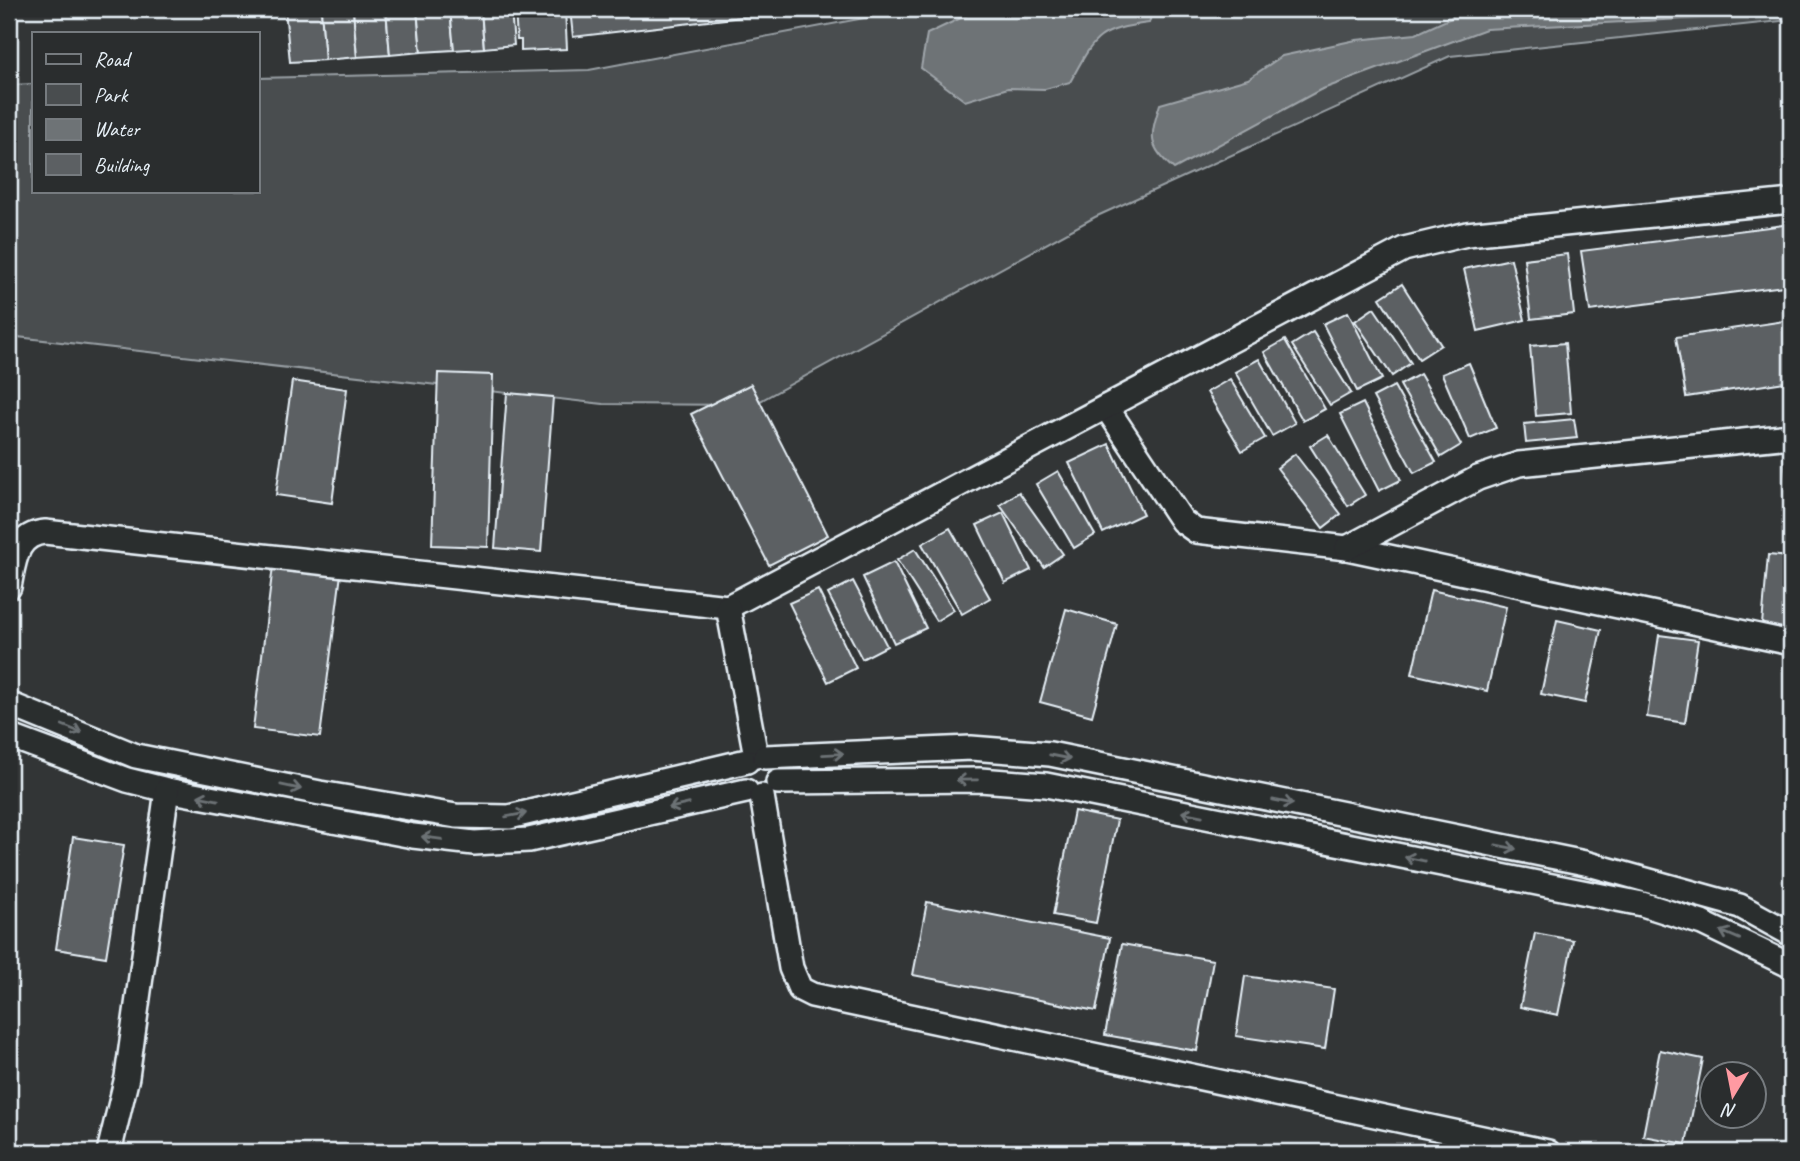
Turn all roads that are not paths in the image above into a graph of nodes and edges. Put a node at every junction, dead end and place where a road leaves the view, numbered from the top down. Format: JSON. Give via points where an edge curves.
{"nodes":[{"id":1,"x":1791,"y":201,"type":"edge"},
{"id":2,"x":1106,"y":407,"type":"junction"},
{"id":3,"x":1791,"y":436,"type":"edge"},
{"id":4,"x":1347,"y":548,"type":"junction"},
{"id":5,"x":9,"y":587,"type":"edge"},
{"id":6,"x":728,"y":607,"type":"junction"},
{"id":7,"x":1791,"y":643,"type":"edge"},
{"id":8,"x":9,"y":704,"type":"edge"},
{"id":9,"x":9,"y":736,"type":"edge"},
{"id":10,"x":756,"y":758,"type":"junction"},
{"id":11,"x":762,"y":789,"type":"junction"},
{"id":12,"x":167,"y":790,"type":"junction"},
{"id":13,"x":1371,"y":820,"type":"junction"},
{"id":14,"x":1365,"y":849,"type":"junction"},
{"id":15,"x":1791,"y":934,"type":"edge"},
{"id":16,"x":1791,"y":966,"type":"edge"},
{"id":17,"x":109,"y":1152,"type":"edge"},
{"id":18,"x":1548,"y":1152,"type":"edge"}],
"edges":[{"from":1,"to":2,"type":"street","via":[[1466,234],[1404,248]]},
{"from":2,"to":4,"type":"street","via":[[1182,521],[1196,531]]},
{"from":2,"to":6,"type":"street"},
{"from":3,"to":4,"type":"street","via":[[1508,467],[1478,478]]},
{"from":4,"to":7,"type":"street"},
{"from":5,"to":6,"type":"street","via":[[24,539],[45,532]]},
{"from":6,"to":10,"type":"street"},
{"from":8,"to":10,"type":"street","one_way":true,"via":[[136,755],[456,816],[509,817]]},
{"from":9,"to":12,"type":"street"},
{"from":10,"to":11,"type":"street","via":[[775,764]]},
{"from":10,"to":11,"type":"street","via":[[740,772]]},
{"from":10,"to":13,"type":"street","one_way":true,"via":[[971,748],[1050,754]]},
{"from":11,"to":12,"type":"street","one_way":true,"via":[[529,840],[474,843]]},
{"from":14,"to":11,"type":"street","one_way":true,"via":[[1046,785],[980,780]]},
{"from":11,"to":18,"type":"street","via":[[791,968],[800,989],[812,995]]},
{"from":12,"to":17,"type":"street","via":[[127,1077]]},
{"from":13,"to":14,"type":"street"},
{"from":13,"to":15,"type":"street","one_way":true,"via":[[1586,863],[1741,906]]},
{"from":16,"to":14,"type":"street","one_way":true,"via":[[1702,923],[1642,904]]}]}
